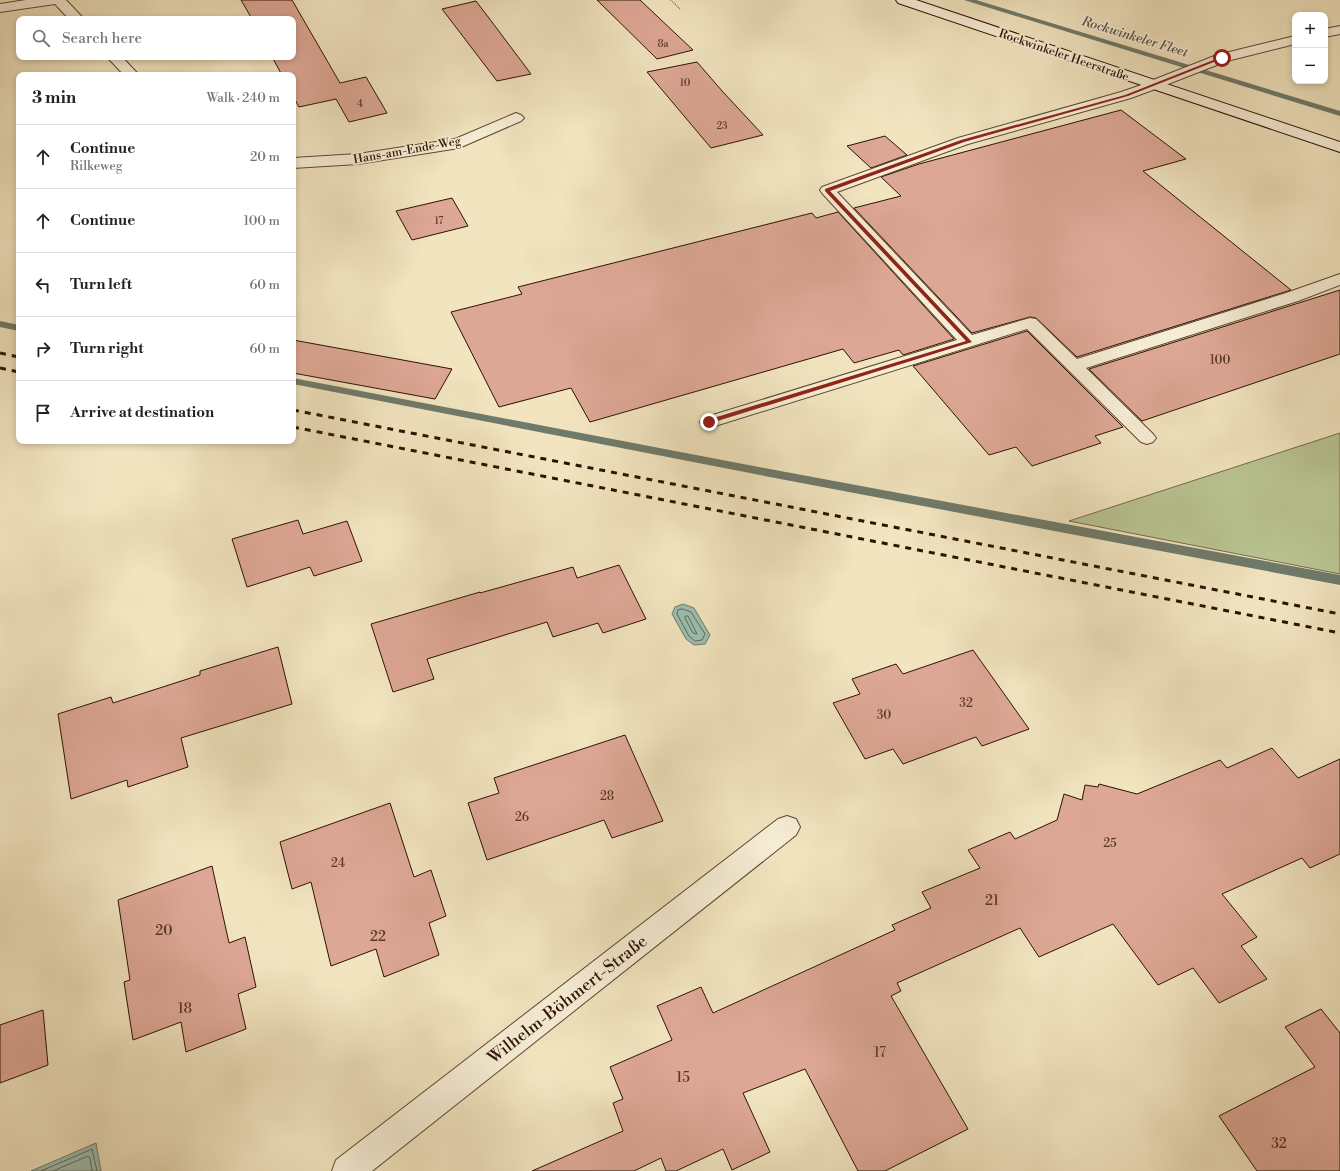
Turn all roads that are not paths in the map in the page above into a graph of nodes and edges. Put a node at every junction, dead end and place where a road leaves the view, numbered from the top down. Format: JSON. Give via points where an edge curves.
{"nodes":[{"id":1,"x":53,"y":0,"type":"edge"},
{"id":2,"x":59,"y":0,"type":"edge"},
{"id":3,"x":903,"y":0,"type":"edge"},
{"id":4,"x":0,"y":8,"type":"edge"},
{"id":5,"x":74,"y":16,"type":"edge"},
{"id":6,"x":1340,"y":30,"type":"edge"},
{"id":7,"x":1328,"y":32,"type":"edge"},
{"id":8,"x":1292,"y":41,"type":"edge"},
{"id":9,"x":117,"y":60,"type":"edge"},
{"id":10,"x":129,"y":72,"type":"edge"},
{"id":11,"x":1153,"y":85,"type":"junction"},
{"id":12,"x":516,"y":118,"type":"dead end"},
{"id":13,"x":1340,"y":147,"type":"edge"},
{"id":14,"x":296,"y":163,"type":"edge"},
{"id":15,"x":1340,"y":279,"type":"edge"},
{"id":16,"x":969,"y":342,"type":"junction"},
{"id":17,"x":1074,"y":366,"type":"junction"},
{"id":18,"x":709,"y":422,"type":"dead end"},
{"id":19,"x":1147,"y":438,"type":"dead end"},
{"id":20,"x":787,"y":828,"type":"dead end"},
{"id":21,"x":346,"y":1171,"type":"edge"}],
"edges":[{"from":1,"to":4,"type":"street"},
{"from":2,"to":5,"type":"street"},
{"from":3,"to":11,"type":"street","name":"Rockwinkeler Heerstraße"},
{"from":6,"to":7,"type":"street"},
{"from":8,"to":11,"type":"street","via":[[1222,58]]},
{"from":9,"to":10,"type":"street"},
{"from":11,"to":13,"type":"street","name":"Rockwinkeler Heerstraße"},
{"from":11,"to":16,"type":"lane","via":[[1126,96],[963,141],[827,190]]},
{"from":12,"to":14,"type":"street","name":"Hans-am-Ende-Weg","via":[[459,143],[358,159]]},
{"from":15,"to":17,"type":"lane"},
{"from":16,"to":17,"type":"lane","via":[[1030,323]]},
{"from":16,"to":18,"type":"lane"},
{"from":17,"to":19,"type":"lane"},
{"from":20,"to":21,"type":"street","name":"Wilhelm-Böhmert-Straße"}]}
